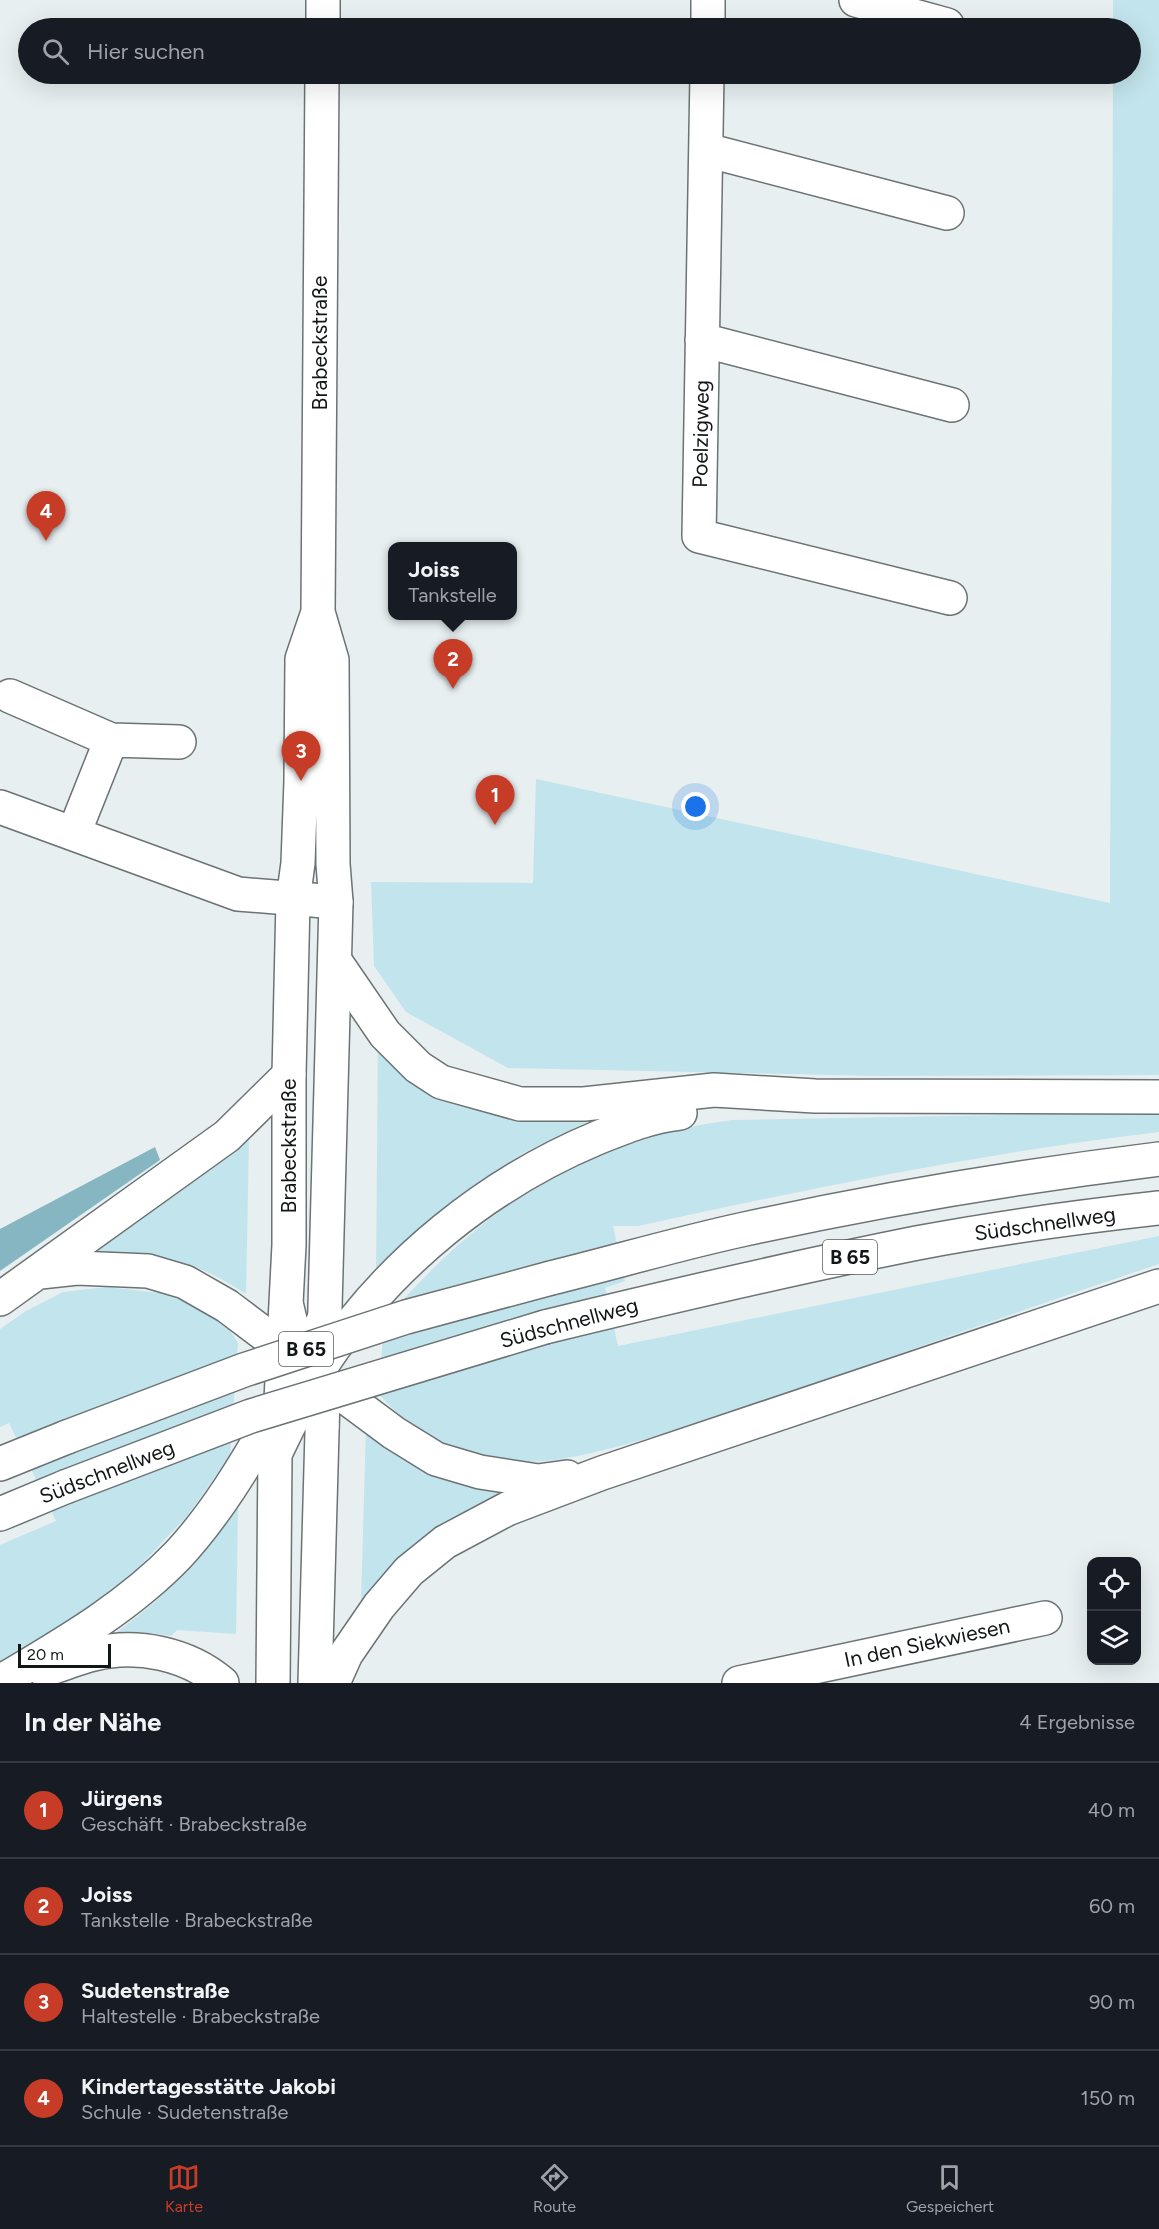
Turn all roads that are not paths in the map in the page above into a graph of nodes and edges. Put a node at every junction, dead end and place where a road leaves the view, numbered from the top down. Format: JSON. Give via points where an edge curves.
{"nodes":[{"id":1,"x":323,"y":0,"type":"edge"},
{"id":2,"x":708,"y":0,"type":"edge"},
{"id":3,"x":856,"y":0,"type":"edge"},
{"id":4,"x":323,"y":18,"type":"edge"},
{"id":5,"x":708,"y":18,"type":"edge"},
{"id":6,"x":922,"y":18,"type":"edge"},
{"id":7,"x":322,"y":84,"type":"edge"},
{"id":8,"x":707,"y":84,"type":"edge"},
{"id":9,"x":706,"y":150,"type":"junction"},
{"id":10,"x":947,"y":213,"type":"dead end"},
{"id":11,"x":702,"y":340,"type":"junction"},
{"id":12,"x":952,"y":405,"type":"dead end"},
{"id":13,"x":951,"y":598,"type":"dead end"},
{"id":14,"x":318,"y":612,"type":"junction"},
{"id":15,"x":10,"y":696,"type":"dead end"},
{"id":16,"x":111,"y":740,"type":"junction"},
{"id":17,"x":179,"y":742,"type":"dead end"},
{"id":18,"x":0,"y":807,"type":"edge"},
{"id":19,"x":74,"y":833,"type":"junction"},
{"id":20,"x":293,"y":900,"type":"junction"},
{"id":21,"x":336,"y":902,"type":"junction"},
{"id":22,"x":335,"y":961,"type":"junction"},
{"id":23,"x":289,"y":1074,"type":"junction"},
{"id":24,"x":815,"y":1096,"type":"junction"},
{"id":25,"x":1159,"y":1097,"type":"edge"},
{"id":26,"x":1159,"y":1160,"type":"edge"},
{"id":27,"x":1159,"y":1208,"type":"edge"},
{"id":28,"x":38,"y":1273,"type":"junction"},
{"id":29,"x":1159,"y":1286,"type":"edge"},
{"id":30,"x":0,"y":1299,"type":"edge"},
{"id":31,"x":305,"y":1373,"type":"junction"},
{"id":32,"x":0,"y":1464,"type":"edge"},
{"id":33,"x":602,"y":1473,"type":"junction"},
{"id":34,"x":0,"y":1514,"type":"edge"},
{"id":35,"x":1045,"y":1618,"type":"dead end"},
{"id":36,"x":0,"y":1682,"type":"edge"},
{"id":37,"x":6,"y":1683,"type":"edge"},
{"id":38,"x":222,"y":1683,"type":"edge"},
{"id":39,"x":273,"y":1683,"type":"edge"},
{"id":40,"x":315,"y":1683,"type":"edge"},
{"id":41,"x":333,"y":1683,"type":"edge"},
{"id":42,"x":740,"y":1683,"type":"edge"}],
"edges":[{"from":1,"to":4,"type":"main road"},
{"from":2,"to":5,"type":"main road"},
{"from":3,"to":6,"type":"main road"},
{"from":7,"to":14,"type":"main road","name":"Brabeckstraße"},
{"from":8,"to":9,"type":"main road","name":"Poelzigweg"},
{"from":9,"to":10,"type":"main road"},
{"from":9,"to":11,"type":"main road","name":"Poelzigweg"},
{"from":11,"to":12,"type":"main road"},
{"from":11,"to":13,"type":"main road","name":"Poelzigweg","via":[[699,536]]},
{"from":14,"to":20,"type":"main road","name":"Brabeckstraße","via":[[302,659],[298,863]]},
{"from":14,"to":21,"type":"main road","name":"Brabeckstraße","via":[[332,660]]},
{"from":15,"to":16,"type":"main road"},
{"from":16,"to":17,"type":"main road"},
{"from":16,"to":19,"type":"main road"},
{"from":18,"to":19,"type":"main road"},
{"from":19,"to":20,"type":"main road","via":[[238,894]]},
{"from":20,"to":21,"type":"main road"},
{"from":20,"to":23,"type":"main road","name":"Brabeckstraße"},
{"from":21,"to":22,"type":"main road","name":"Brabeckstraße"},
{"from":22,"to":24,"type":"main road","via":[[385,1034],[418,1067],[441,1082],[475,1092],[520,1104],[584,1104],[714,1090]]},
{"from":22,"to":31,"type":"main road","name":"Brabeckstraße","via":[[325,1317]]},
{"from":23,"to":28,"type":"main road","via":[[227,1136]]},
{"from":23,"to":31,"type":"main road","name":"Brabeckstraße","via":[[287,1307]]},
{"from":24,"to":25,"type":"main road"},
{"from":24,"to":31,"type":"main road","via":[[673,1114],[632,1124],[558,1154],[494,1192],[444,1229]]},
{"from":26,"to":32,"type":"main road","number":"B 65","bridge":true,"via":[[1089,1168],[768,1224],[551,1278],[406,1317],[276,1359]]},
{"from":27,"to":34,"type":"main road","name":"Südschnellweg","number":"B 65","bridge":true,"via":[[919,1243],[751,1277],[545,1327],[251,1416]]},
{"from":28,"to":30,"type":"main road"},
{"from":28,"to":31,"type":"main road","via":[[77,1268],[148,1271],[185,1282],[236,1312]]},
{"from":29,"to":33,"type":"main road"},
{"from":31,"to":33,"type":"main road","via":[[394,1433],[447,1462],[480,1472],[538,1481]]},
{"from":31,"to":36,"type":"main road","via":[[217,1505],[178,1555],[126,1601]]},
{"from":31,"to":39,"type":"main road","via":[[275,1454]]},
{"from":31,"to":40,"type":"main road","via":[[322,1426]]},
{"from":33,"to":41,"type":"main road","via":[[507,1509],[445,1542],[409,1571],[379,1606],[346,1654]]},
{"from":35,"to":42,"type":"main road","name":"In den Siekwiesen"},
{"from":37,"to":38,"type":"main road","via":[[95,1653],[130,1650],[175,1656]]}]}
